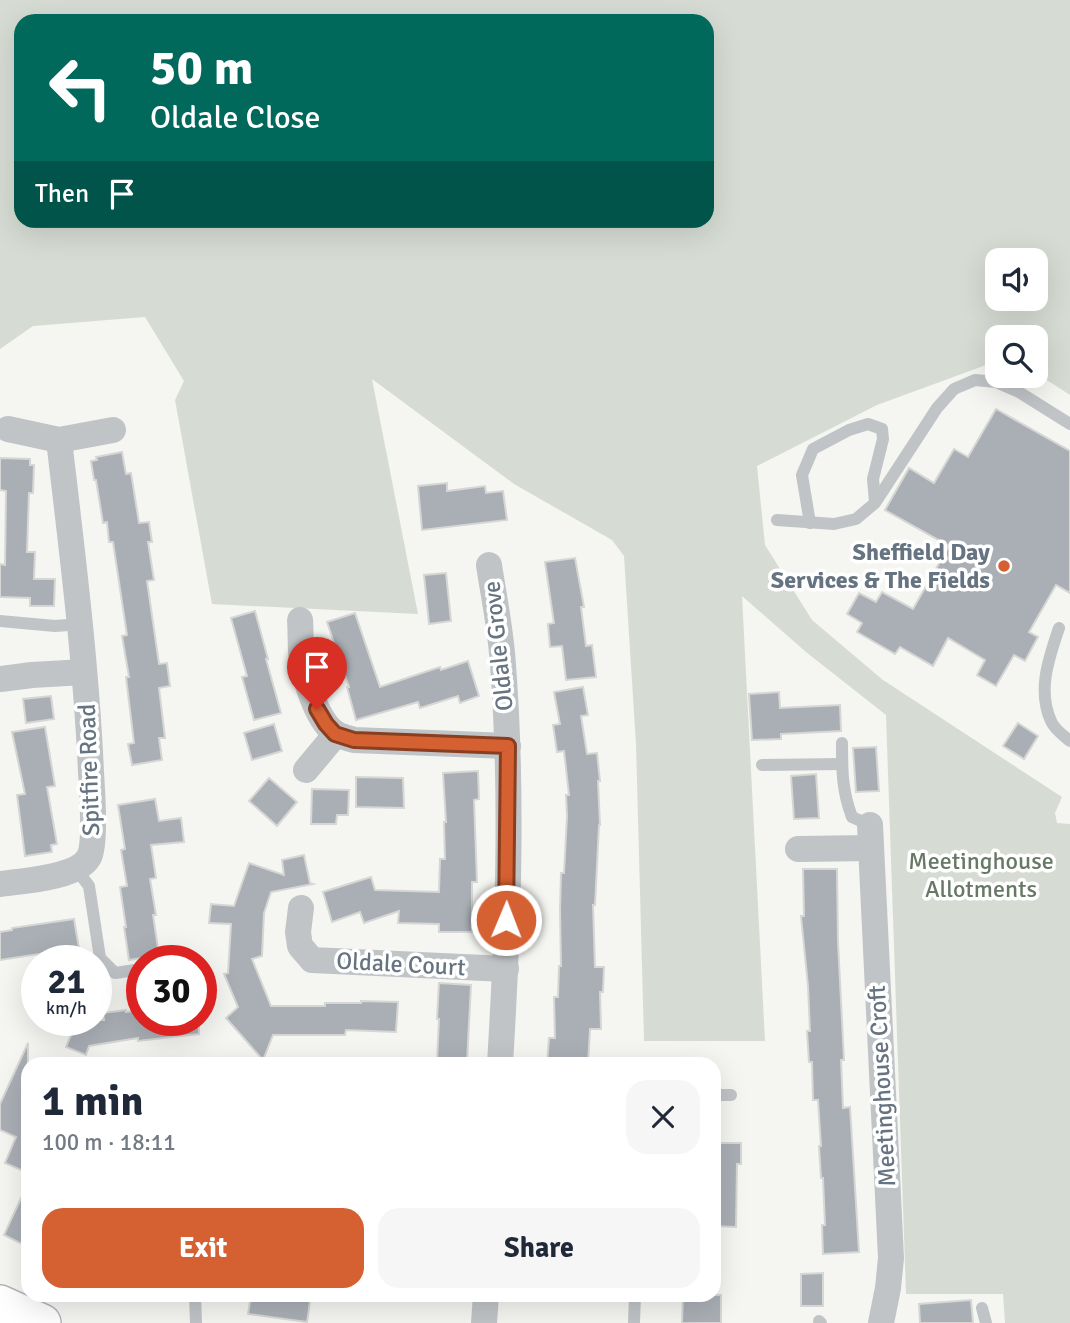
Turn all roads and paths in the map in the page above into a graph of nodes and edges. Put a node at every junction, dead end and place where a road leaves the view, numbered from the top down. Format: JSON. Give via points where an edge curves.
{"nodes":[{"id":1,"x":1070,"y":424,"type":"edge"},
{"id":2,"x":4,"y":429,"type":"edge"},
{"id":3,"x":113,"y":430,"type":"dead end"},
{"id":4,"x":59,"y":440,"type":"junction"},
{"id":5,"x":875,"y":503,"type":"junction"},
{"id":6,"x":777,"y":520,"type":"dead end"},
{"id":7,"x":810,"y":523,"type":"junction"},
{"id":8,"x":489,"y":565,"type":"dead end"},
{"id":9,"x":300,"y":620,"type":"dead end"},
{"id":10,"x":0,"y":621,"type":"edge"},
{"id":11,"x":81,"y":624,"type":"junction"},
{"id":12,"x":1059,"y":628,"type":"dead end"},
{"id":13,"x":84,"y":672,"type":"junction"},
{"id":14,"x":0,"y":680,"type":"edge"},
{"id":15,"x":335,"y":734,"type":"junction"},
{"id":16,"x":1070,"y":741,"type":"edge"},
{"id":17,"x":842,"y":743,"type":"dead end"},
{"id":18,"x":508,"y":746,"type":"junction"},
{"id":19,"x":842,"y":764,"type":"junction"},
{"id":20,"x":762,"y":765,"type":"dead end"},
{"id":21,"x":306,"y":770,"type":"dead end"},
{"id":22,"x":870,"y":836,"type":"junction"},
{"id":23,"x":797,"y":849,"type":"dead end"},
{"id":24,"x":76,"y":869,"type":"junction"},
{"id":25,"x":0,"y":884,"type":"edge"},
{"id":26,"x":301,"y":908,"type":"dead end"},
{"id":27,"x":506,"y":969,"type":"junction"},
{"id":28,"x":126,"y":971,"type":"edge"},
{"id":29,"x":500,"y":1057,"type":"edge"},
{"id":30,"x":721,"y":1095,"type":"edge"},
{"id":31,"x":731,"y":1095,"type":"dead end"},
{"id":32,"x":195,"y":1302,"type":"edge"},
{"id":33,"x":486,"y":1302,"type":"edge"},
{"id":34,"x":635,"y":1302,"type":"edge"},
{"id":35,"x":0,"y":1304,"type":"edge"},
{"id":36,"x":982,"y":1308,"type":"dead end"},
{"id":37,"x":38,"y":1322,"type":"edge"},
{"id":38,"x":196,"y":1323,"type":"edge"},
{"id":39,"x":484,"y":1323,"type":"edge"},
{"id":40,"x":634,"y":1323,"type":"edge"},
{"id":41,"x":881,"y":1323,"type":"edge"},
{"id":42,"x":986,"y":1323,"type":"edge"}],
"edges":[{"from":1,"to":5,"type":"lane","via":[[1018,392],[996,382],[975,380],[954,389],[937,408]]},
{"from":2,"to":4,"type":"street"},
{"from":3,"to":4,"type":"street"},
{"from":4,"to":11,"type":"street","name":"Spitfire Road"},
{"from":5,"to":7,"type":"lane","via":[[856,519]]},
{"from":5,"to":7,"type":"lane","via":[[873,479],[883,439],[882,429],[868,424],[813,449],[802,475]]},
{"from":6,"to":7,"type":"lane"},
{"from":8,"to":18,"type":"street","name":"Oldale Grove","via":[[503,662]]},
{"from":9,"to":15,"type":"street","via":[[308,684],[317,709]]},
{"from":10,"to":11,"type":"lane"},
{"from":11,"to":13,"type":"street","name":"Spitfire Road"},
{"from":12,"to":16,"type":"lane","via":[[1046,669],[1044,698],[1051,724]]},
{"from":13,"to":14,"type":"street"},
{"from":13,"to":24,"type":"street","name":"Spitfire Road","via":[[92,843],[89,858]]},
{"from":15,"to":18,"type":"street","via":[[354,740]]},
{"from":15,"to":21,"type":"street"},
{"from":17,"to":19,"type":"lane"},
{"from":18,"to":27,"type":"street","name":"Oldale Grove"},
{"from":19,"to":20,"type":"lane"},
{"from":19,"to":22,"type":"lane","via":[[845,799],[852,817]]},
{"from":22,"to":23,"type":"street"},
{"from":22,"to":41,"type":"street","name":"Meetinghouse Croft","via":[[891,1258]]},
{"from":24,"to":25,"type":"street","name":"Spitfire Road"},
{"from":24,"to":28,"type":"lane","via":[[89,886],[100,958],[115,973]]},
{"from":26,"to":27,"type":"street","name":"Oldale Court","via":[[300,946],[312,960]]},
{"from":27,"to":29,"type":"street","name":"Oldale Grove"},
{"from":30,"to":31,"type":"lane"},
{"from":32,"to":38,"type":"lane"},
{"from":33,"to":39,"type":"street"},
{"from":34,"to":40,"type":"lane"},
{"from":35,"to":37,"type":"street"},
{"from":36,"to":42,"type":"lane"}]}
